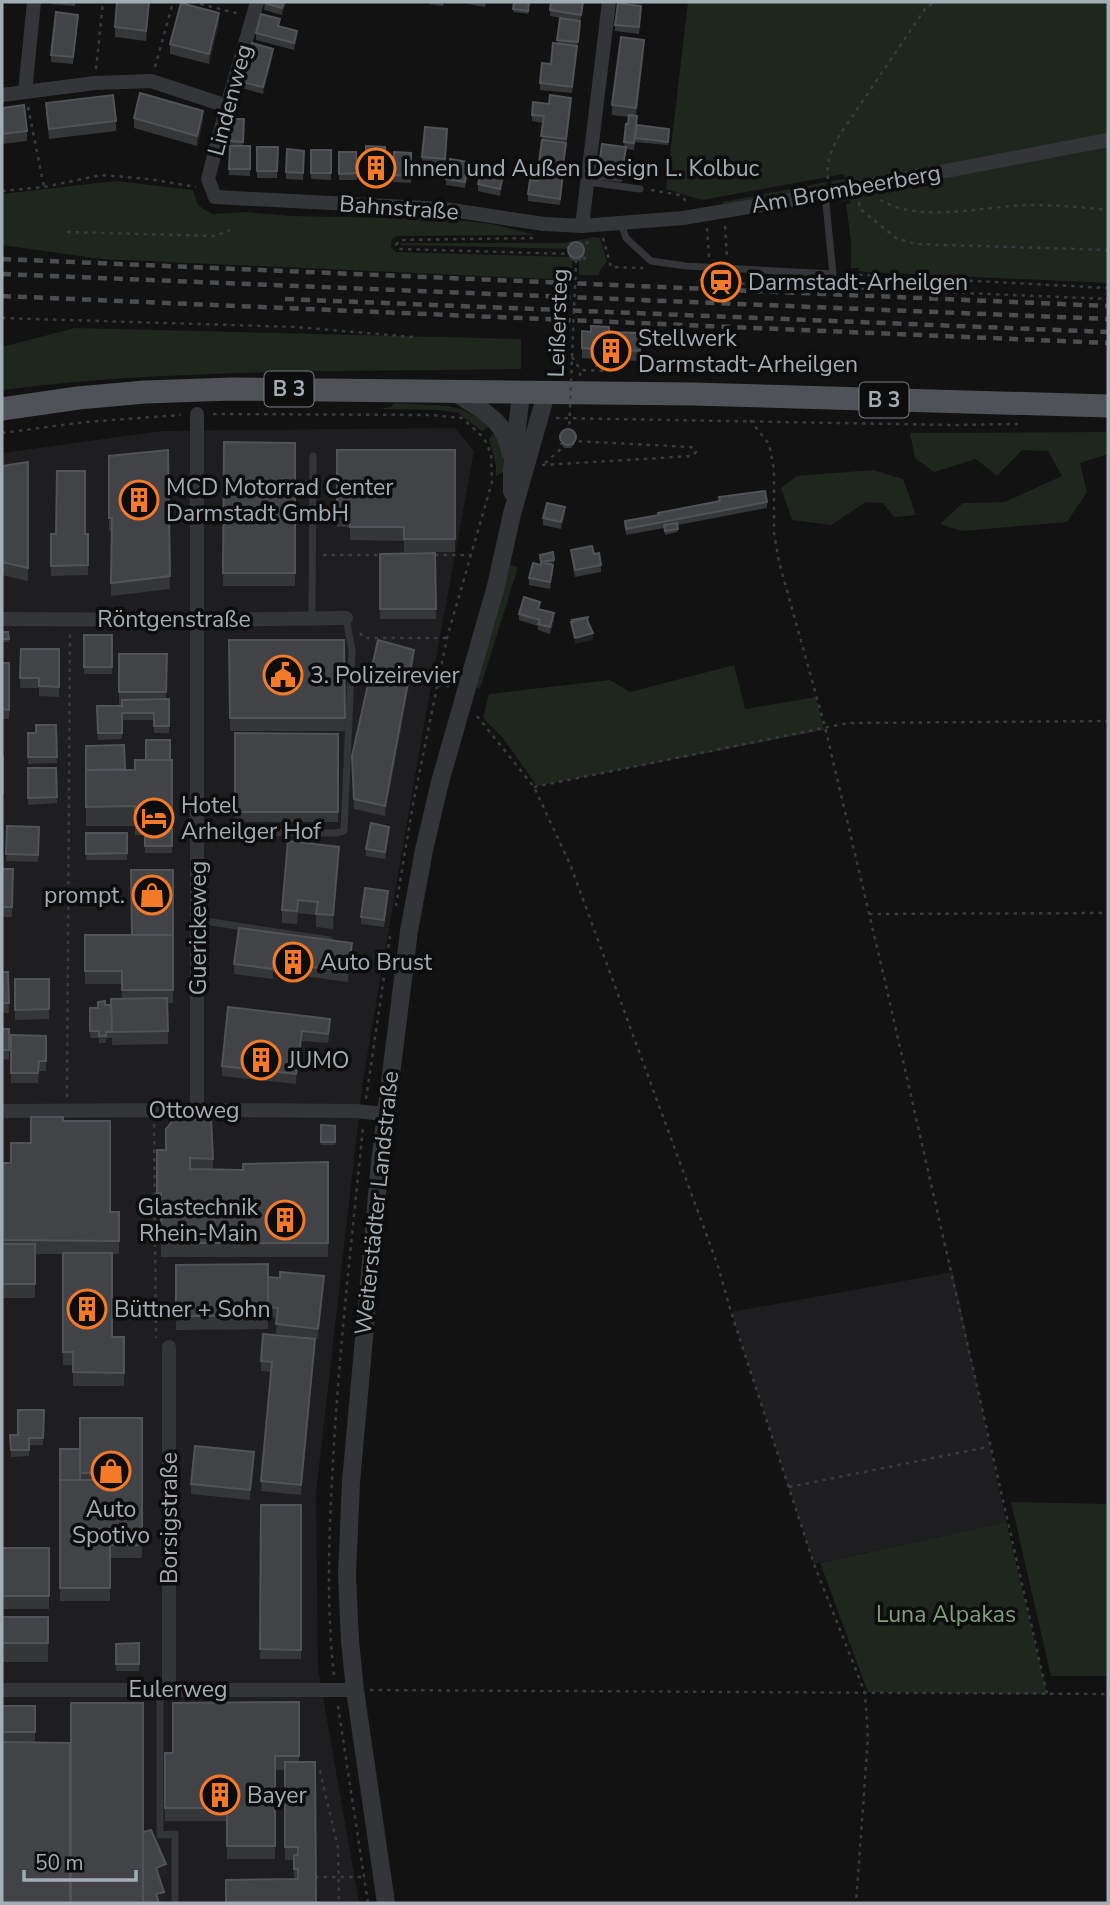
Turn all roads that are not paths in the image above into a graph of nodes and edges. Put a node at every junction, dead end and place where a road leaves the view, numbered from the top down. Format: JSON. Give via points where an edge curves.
{"nodes":[{"id":1,"x":34,"y":2,"type":"edge"},
{"id":2,"x":257,"y":2,"type":"edge"},
{"id":3,"x":609,"y":2,"type":"edge"},
{"id":4,"x":25,"y":92,"type":"junction"},
{"id":5,"x":2,"y":95,"type":"edge"},
{"id":6,"x":227,"y":106,"type":"junction"},
{"id":7,"x":1108,"y":140,"type":"edge"},
{"id":8,"x":587,"y":181,"type":"junction"},
{"id":9,"x":640,"y":189,"type":"road end"},
{"id":10,"x":825,"y":194,"type":"junction"},
{"id":11,"x":215,"y":197,"type":"joint"},
{"id":12,"x":620,"y":223,"type":"junction"},
{"id":13,"x":587,"y":231,"type":"junction"},
{"id":14,"x":456,"y":393,"type":"junction"},
{"id":15,"x":521,"y":394,"type":"junction"},
{"id":16,"x":546,"y":394,"type":"junction"},
{"id":17,"x":1108,"y":406,"type":"edge"},
{"id":18,"x":2,"y":409,"type":"edge"},
{"id":19,"x":197,"y":414,"type":"road end"},
{"id":20,"x":313,"y":456,"type":"dead end"},
{"id":21,"x":512,"y":470,"type":"junction"},
{"id":22,"x":512,"y":514,"type":"junction"},
{"id":23,"x":346,"y":618,"type":"joint"},
{"id":24,"x":2,"y":619,"type":"edge"},
{"id":25,"x":312,"y":619,"type":"junction"},
{"id":26,"x":198,"y":620,"type":"junction"},
{"id":27,"x":197,"y":832,"type":"junction"},
{"id":28,"x":198,"y":920,"type":"junction"},
{"id":29,"x":343,"y":942,"type":"edge"},
{"id":30,"x":198,"y":1110,"type":"junction"},
{"id":31,"x":2,"y":1111,"type":"edge"},
{"id":32,"x":385,"y":1114,"type":"junction"},
{"id":33,"x":169,"y":1348,"type":"road end"},
{"id":34,"x":165,"y":1689,"type":"junction"},
{"id":35,"x":2,"y":1690,"type":"edge"},
{"id":36,"x":355,"y":1690,"type":"junction"},
{"id":37,"x":175,"y":1903,"type":"edge"},
{"id":38,"x":386,"y":1903,"type":"edge"}],
"edges":[{"from":1,"to":4,"type":"street"},
{"from":2,"to":6,"type":"street","name":"Lindenweg"},
{"from":3,"to":8,"type":"street"},
{"from":4,"to":5,"type":"street"},
{"from":4,"to":6,"type":"street","via":[[151,81]]},
{"from":6,"to":11,"type":"street","name":"Lindenweg","via":[[208,179]]},
{"from":7,"to":10,"type":"street","name":"Am Brombeerberg"},
{"from":8,"to":9,"type":"lane"},
{"from":8,"to":13,"type":"street"},
{"from":10,"to":12,"type":"street","name":"Am Brombeerberg","via":[[704,215]]},
{"from":10,"to":12,"type":"lane","via":[[832,274],[651,261],[626,238]]},
{"from":11,"to":13,"type":"street","name":"Bahnstraße","via":[[446,209]]},
{"from":12,"to":13,"type":"street","name":"Am Brombeerberg"},
{"from":14,"to":15,"type":"main road","number":"B 3"},
{"from":14,"to":18,"type":"main road","number":"B 3","via":[[347,389],[145,393]]},
{"from":14,"to":21,"type":"street","via":[[499,423],[508,437]]},
{"from":15,"to":16,"type":"main road","number":"B 3"},
{"from":15,"to":21,"type":"street","name":"Weiterstädter Landstraße"},
{"from":16,"to":17,"type":"main road","number":"B 3"},
{"from":16,"to":22,"type":"street","name":"Weiterstädter Landstraße"},
{"from":19,"to":26,"type":"street","name":"Guerickeweg"},
{"from":20,"to":25,"type":"lane"},
{"from":21,"to":22,"type":"street","name":"Weiterstädter Landstraße"},
{"from":22,"to":32,"type":"street","name":"Weiterstädter Landstraße","via":[[424,850]]},
{"from":23,"to":25,"type":"street","name":"Röntgenstraße"},
{"from":23,"to":27,"type":"lane","via":[[352,650],[344,831]]},
{"from":24,"to":26,"type":"street","name":"Röntgenstraße"},
{"from":25,"to":26,"type":"street","name":"Röntgenstraße"},
{"from":26,"to":27,"type":"street","name":"Guerickeweg"},
{"from":27,"to":28,"type":"street","name":"Guerickeweg"},
{"from":28,"to":29,"type":"lane"},
{"from":28,"to":30,"type":"street","name":"Guerickeweg"},
{"from":30,"to":31,"type":"street","name":"Ottoweg"},
{"from":30,"to":32,"type":"street","name":"Ottoweg"},
{"from":32,"to":36,"type":"street","name":"Weiterstädter Landstraße","via":[[349,1513],[347,1575]]},
{"from":33,"to":34,"type":"street","name":"Borsigstraße"},
{"from":34,"to":35,"type":"street","name":"Eulerweg"},
{"from":34,"to":36,"type":"street","name":"Eulerweg"},
{"from":34,"to":37,"type":"lane","via":[[160,1835],[175,1834]]},
{"from":36,"to":38,"type":"street","name":"Weiterstädter Landstraße"}]}
